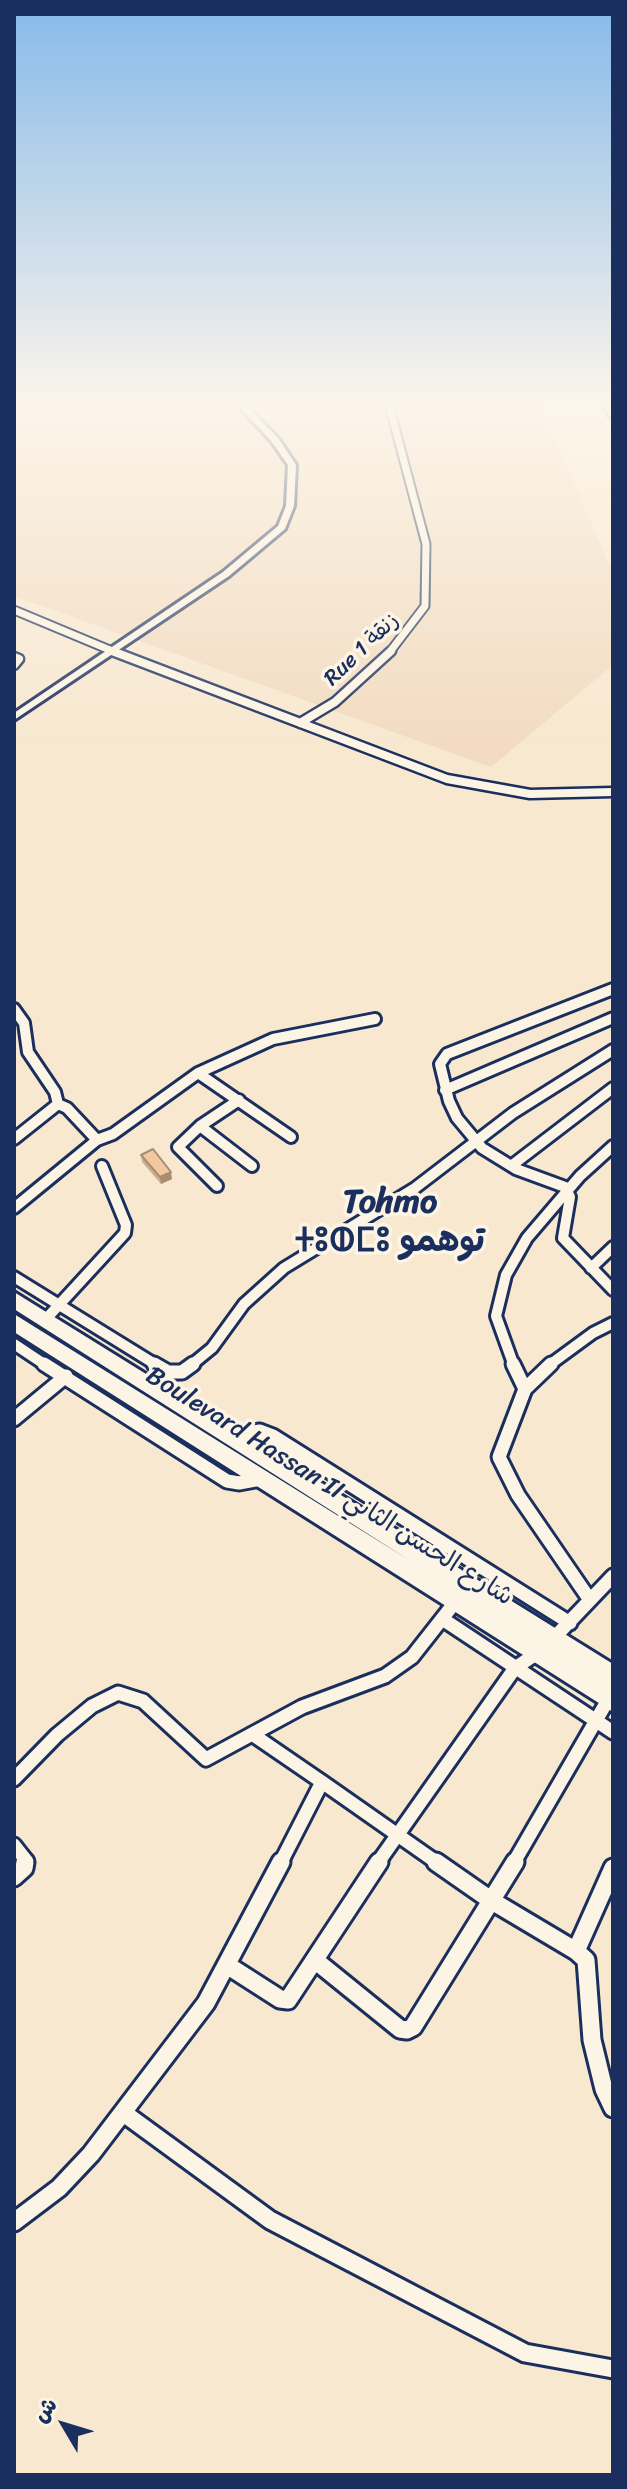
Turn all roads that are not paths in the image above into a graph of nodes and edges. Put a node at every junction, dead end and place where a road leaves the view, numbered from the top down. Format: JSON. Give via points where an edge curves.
{"nodes":[{"id":1,"x":287,"y":517,"type":"edge"},
{"id":2,"x":418,"y":517,"type":"edge"},
{"id":3,"x":15,"y":611,"type":"edge"},
{"id":4,"x":112,"y":651,"type":"junction"},
{"id":5,"x":14,"y":657,"type":"edge"},
{"id":6,"x":14,"y":665,"type":"edge"},
{"id":7,"x":14,"y":717,"type":"edge"},
{"id":8,"x":300,"y":723,"type":"junction"},
{"id":9,"x":613,"y":792,"type":"edge"},
{"id":10,"x":613,"y":989,"type":"edge"},
{"id":11,"x":14,"y":1009,"type":"edge"},
{"id":12,"x":613,"y":1018,"type":"edge"},
{"id":13,"x":375,"y":1019,"type":"dead end"},
{"id":14,"x":613,"y":1050,"type":"edge"},
{"id":15,"x":198,"y":1073,"type":"junction"},
{"id":16,"x":613,"y":1088,"type":"edge"},
{"id":17,"x":445,"y":1090,"type":"junction"},
{"id":18,"x":239,"y":1100,"type":"junction"},
{"id":19,"x":58,"y":1104,"type":"junction"},
{"id":20,"x":200,"y":1126,"type":"junction"},
{"id":21,"x":291,"y":1137,"type":"dead end"},
{"id":22,"x":14,"y":1139,"type":"edge"},
{"id":23,"x":97,"y":1140,"type":"junction"},
{"id":24,"x":475,"y":1141,"type":"junction"},
{"id":25,"x":613,"y":1146,"type":"edge"},
{"id":26,"x":102,"y":1166,"type":"dead end"},
{"id":27,"x":252,"y":1166,"type":"dead end"},
{"id":28,"x":511,"y":1166,"type":"junction"},
{"id":29,"x":217,"y":1186,"type":"dead end"},
{"id":30,"x":567,"y":1190,"type":"junction"},
{"id":31,"x":14,"y":1208,"type":"edge"},
{"id":32,"x":613,"y":1247,"type":"edge"},
{"id":33,"x":591,"y":1268,"type":"junction"},
{"id":34,"x":14,"y":1277,"type":"edge"},
{"id":35,"x":613,"y":1290,"type":"edge"},
{"id":36,"x":14,"y":1300,"type":"edge"},
{"id":37,"x":52,"y":1312,"type":"junction"},
{"id":38,"x":14,"y":1322,"type":"edge"},
{"id":39,"x":613,"y":1323,"type":"edge"},
{"id":40,"x":14,"y":1344,"type":"edge"},
{"id":41,"x":66,"y":1376,"type":"junction"},
{"id":42,"x":525,"y":1389,"type":"junction"},
{"id":43,"x":14,"y":1418,"type":"edge"},
{"id":44,"x":229,"y":1436,"type":"junction"},
{"id":45,"x":263,"y":1479,"type":"junction"},
{"id":46,"x":613,"y":1576,"type":"edge"},
{"id":47,"x":590,"y":1600,"type":"junction"},
{"id":48,"x":450,"y":1610,"type":"junction"},
{"id":49,"x":570,"y":1623,"type":"junction"},
{"id":50,"x":545,"y":1646,"type":"junction"},
{"id":51,"x":515,"y":1668,"type":"junction"},
{"id":52,"x":612,"y":1692,"type":"edge"},
{"id":53,"x":596,"y":1721,"type":"junction"},
{"id":54,"x":613,"y":1732,"type":"edge"},
{"id":55,"x":252,"y":1734,"type":"junction"},
{"id":56,"x":14,"y":1779,"type":"edge"},
{"id":57,"x":322,"y":1782,"type":"junction"},
{"id":58,"x":397,"y":1833,"type":"junction"},
{"id":59,"x":14,"y":1845,"type":"edge"},
{"id":60,"x":613,"y":1868,"type":"edge"},
{"id":61,"x":14,"y":1877,"type":"edge"},
{"id":62,"x":492,"y":1901,"type":"junction"},
{"id":63,"x":576,"y":1951,"type":"junction"},
{"id":64,"x":316,"y":1961,"type":"junction"},
{"id":65,"x":227,"y":1965,"type":"junction"},
{"id":66,"x":613,"y":2108,"type":"edge"},
{"id":67,"x":125,"y":2114,"type":"junction"},
{"id":68,"x":14,"y":2222,"type":"edge"},
{"id":69,"x":613,"y":2369,"type":"edge"}],
"edges":[{"from":1,"to":4,"type":"street","via":[[248,558]]},
{"from":2,"to":8,"type":"street","name":"Rue 1 زنقة","via":[[427,550],[425,606],[366,677]]},
{"from":3,"to":4,"type":"street"},
{"from":4,"to":7,"type":"street"},
{"from":4,"to":8,"type":"street"},
{"from":5,"to":6,"type":"street","via":[[19,659]]},
{"from":8,"to":9,"type":"street","via":[[428,773],[481,787],[530,794]]},
{"from":10,"to":17,"type":"street","via":[[444,1056],[440,1064]]},
{"from":11,"to":19,"type":"street","via":[[24,1023],[28,1052]]},
{"from":12,"to":17,"type":"street"},
{"from":13,"to":15,"type":"street","via":[[273,1039]]},
{"from":14,"to":24,"type":"street"},
{"from":15,"to":18,"type":"street"},
{"from":15,"to":23,"type":"street"},
{"from":16,"to":28,"type":"street"},
{"from":17,"to":24,"type":"street"},
{"from":18,"to":20,"type":"street"},
{"from":18,"to":21,"type":"street"},
{"from":19,"to":22,"type":"street"},
{"from":19,"to":23,"type":"street"},
{"from":20,"to":27,"type":"street"},
{"from":20,"to":29,"type":"street","via":[[178,1147]]},
{"from":23,"to":31,"type":"street"},
{"from":24,"to":28,"type":"street"},
{"from":24,"to":37,"type":"street","via":[[415,1188],[284,1268],[244,1304],[212,1348],[182,1372],[168,1372]]},
{"from":25,"to":30,"type":"street"},
{"from":26,"to":37,"type":"street","via":[[125,1233]]},
{"from":28,"to":30,"type":"street"},
{"from":30,"to":33,"type":"street","via":[[563,1238]]},
{"from":30,"to":42,"type":"street","via":[[514,1257],[499,1295],[496,1316]]},
{"from":32,"to":33,"type":"street"},
{"from":33,"to":35,"type":"street"},
{"from":34,"to":37,"type":"street"},
{"from":36,"to":37,"type":"main road","name":"Boulevard Hassan II شارع الحسن الثاني"},
{"from":37,"to":44,"type":"main road","name":"Boulevard Hassan II شارع الحسن الثاني"},
{"from":38,"to":45,"type":"main road","name":"Boulevard Hassan II شارع الحسن الثاني"},
{"from":39,"to":42,"type":"street","via":[[546,1367]]},
{"from":40,"to":41,"type":"street"},
{"from":41,"to":43,"type":"street"},
{"from":41,"to":45,"type":"street","via":[[227,1481]]},
{"from":42,"to":47,"type":"street","via":[[499,1457],[518,1495]]},
{"from":44,"to":49,"type":"street","via":[[260,1431],[273,1436]]},
{"from":44,"to":50,"type":"main road","name":"Boulevard Hassan II شارع الحسن الثاني"},
{"from":45,"to":48,"type":"main road","name":"Boulevard Hassan II شارع الحسن الثاني"},
{"from":46,"to":47,"type":"street"},
{"from":47,"to":49,"type":"street"},
{"from":48,"to":50,"type":"main road","name":"Boulevard Hassan II شارع الحسن الثاني"},
{"from":48,"to":51,"type":"street"},
{"from":48,"to":55,"type":"street","via":[[412,1657],[385,1676],[302,1707]]},
{"from":49,"to":50,"type":"street"},
{"from":50,"to":51,"type":"street"},
{"from":50,"to":52,"type":"main road","name":"Boulevard Hassan II شارع الحسن الثاني"},
{"from":51,"to":53,"type":"street"},
{"from":51,"to":58,"type":"street"},
{"from":52,"to":53,"type":"street"},
{"from":53,"to":54,"type":"street"},
{"from":53,"to":62,"type":"street"},
{"from":55,"to":56,"type":"street","via":[[206,1759],[143,1701],[118,1693],[92,1706]]},
{"from":55,"to":57,"type":"street"},
{"from":57,"to":58,"type":"street"},
{"from":57,"to":65,"type":"street"},
{"from":58,"to":62,"type":"street"},
{"from":58,"to":64,"type":"street"},
{"from":59,"to":61,"type":"street","via":[[25,1859]]},
{"from":60,"to":63,"type":"street"},
{"from":62,"to":63,"type":"street"},
{"from":62,"to":64,"type":"street","via":[[407,2030]]},
{"from":63,"to":66,"type":"street","via":[[586,1960],[592,2040]]},
{"from":64,"to":65,"type":"street","via":[[288,2000]]},
{"from":65,"to":67,"type":"street","via":[[206,2003]]},
{"from":67,"to":68,"type":"street","via":[[59,2188]]},
{"from":67,"to":69,"type":"street","via":[[270,2220],[525,2353]]}]}
